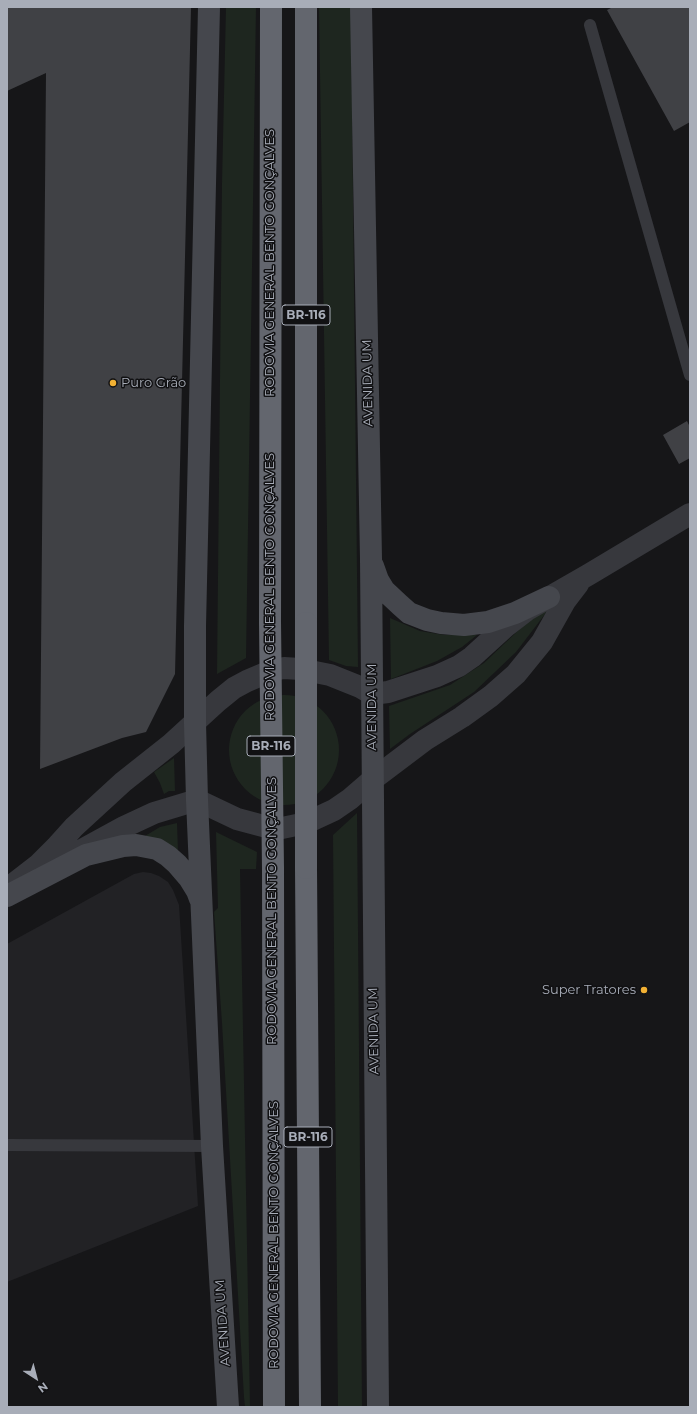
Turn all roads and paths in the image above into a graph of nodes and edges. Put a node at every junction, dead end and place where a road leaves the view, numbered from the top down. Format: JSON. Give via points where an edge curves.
{"nodes":[{"id":1,"x":209,"y":7,"type":"edge"},
{"id":2,"x":271,"y":7,"type":"edge"},
{"id":3,"x":306,"y":7,"type":"edge"},
{"id":4,"x":360,"y":7,"type":"edge"},
{"id":5,"x":590,"y":24,"type":"dead end"},
{"id":6,"x":690,"y":376,"type":"edge"},
{"id":7,"x":690,"y":514,"type":"edge"},
{"id":8,"x":371,"y":559,"type":"junction"},
{"id":9,"x":588,"y":575,"type":"junction"},
{"id":10,"x":549,"y":598,"type":"junction"},
{"id":11,"x":372,"y":694,"type":"junction"},
{"id":12,"x":195,"y":723,"type":"junction"},
{"id":13,"x":372,"y":780,"type":"junction"},
{"id":14,"x":197,"y":800,"type":"junction"},
{"id":15,"x":7,"y":889,"type":"edge"},
{"id":16,"x":7,"y":895,"type":"edge"},
{"id":17,"x":202,"y":904,"type":"junction"},
{"id":18,"x":7,"y":1145,"type":"edge"},
{"id":19,"x":212,"y":1146,"type":"junction"},
{"id":20,"x":228,"y":1407,"type":"edge"},
{"id":21,"x":274,"y":1407,"type":"edge"},
{"id":22,"x":310,"y":1407,"type":"edge"},
{"id":23,"x":378,"y":1407,"type":"edge"}],
"edges":[{"from":1,"to":12,"type":"main road","name":"AVENIDA UM"},
{"from":2,"to":21,"type":"highway","name":"RODOVIA GENERAL BENTO GONÇALVES","number":"BR-116","bridge":true,"via":[[270,622]]},
{"from":3,"to":22,"type":"highway","number":"BR-116","bridge":true,"via":[[306,868]]},
{"from":4,"to":8,"type":"main road","name":"AVENIDA UM"},
{"from":5,"to":6,"type":"lane"},
{"from":7,"to":9,"type":"street"},
{"from":8,"to":10,"type":"main road","via":[[378,580],[391,598],[409,613],[427,620],[464,625],[488,622]]},
{"from":8,"to":11,"type":"main road","name":"AVENIDA UM"},
{"from":9,"to":10,"type":"street"},
{"from":9,"to":13,"type":"street","via":[[574,589],[542,642],[516,674],[491,696]]},
{"from":10,"to":11,"type":"street","via":[[519,615],[459,666],[388,692]]},
{"from":11,"to":12,"type":"street","via":[[330,675],[300,668],[284,668],[260,674],[234,688]]},
{"from":11,"to":13,"type":"main road","name":"AVENIDA UM"},
{"from":12,"to":14,"type":"main road","name":"AVENIDA UM"},
{"from":12,"to":15,"type":"street","via":[[112,792],[38,864]]},
{"from":13,"to":14,"type":"street","via":[[334,810],[306,823],[282,828],[237,819]]},
{"from":13,"to":23,"type":"main road","name":"AVENIDA UM"},
{"from":14,"to":16,"type":"street","via":[[154,813],[124,827]]},
{"from":14,"to":17,"type":"main road","name":"AVENIDA UM"},
{"from":16,"to":17,"type":"main road","via":[[86,855],[136,844],[157,849],[177,864],[197,890]]},
{"from":17,"to":19,"type":"main road","name":"AVENIDA UM"},
{"from":18,"to":19,"type":"lane"},
{"from":19,"to":20,"type":"main road","name":"AVENIDA UM"}]}
